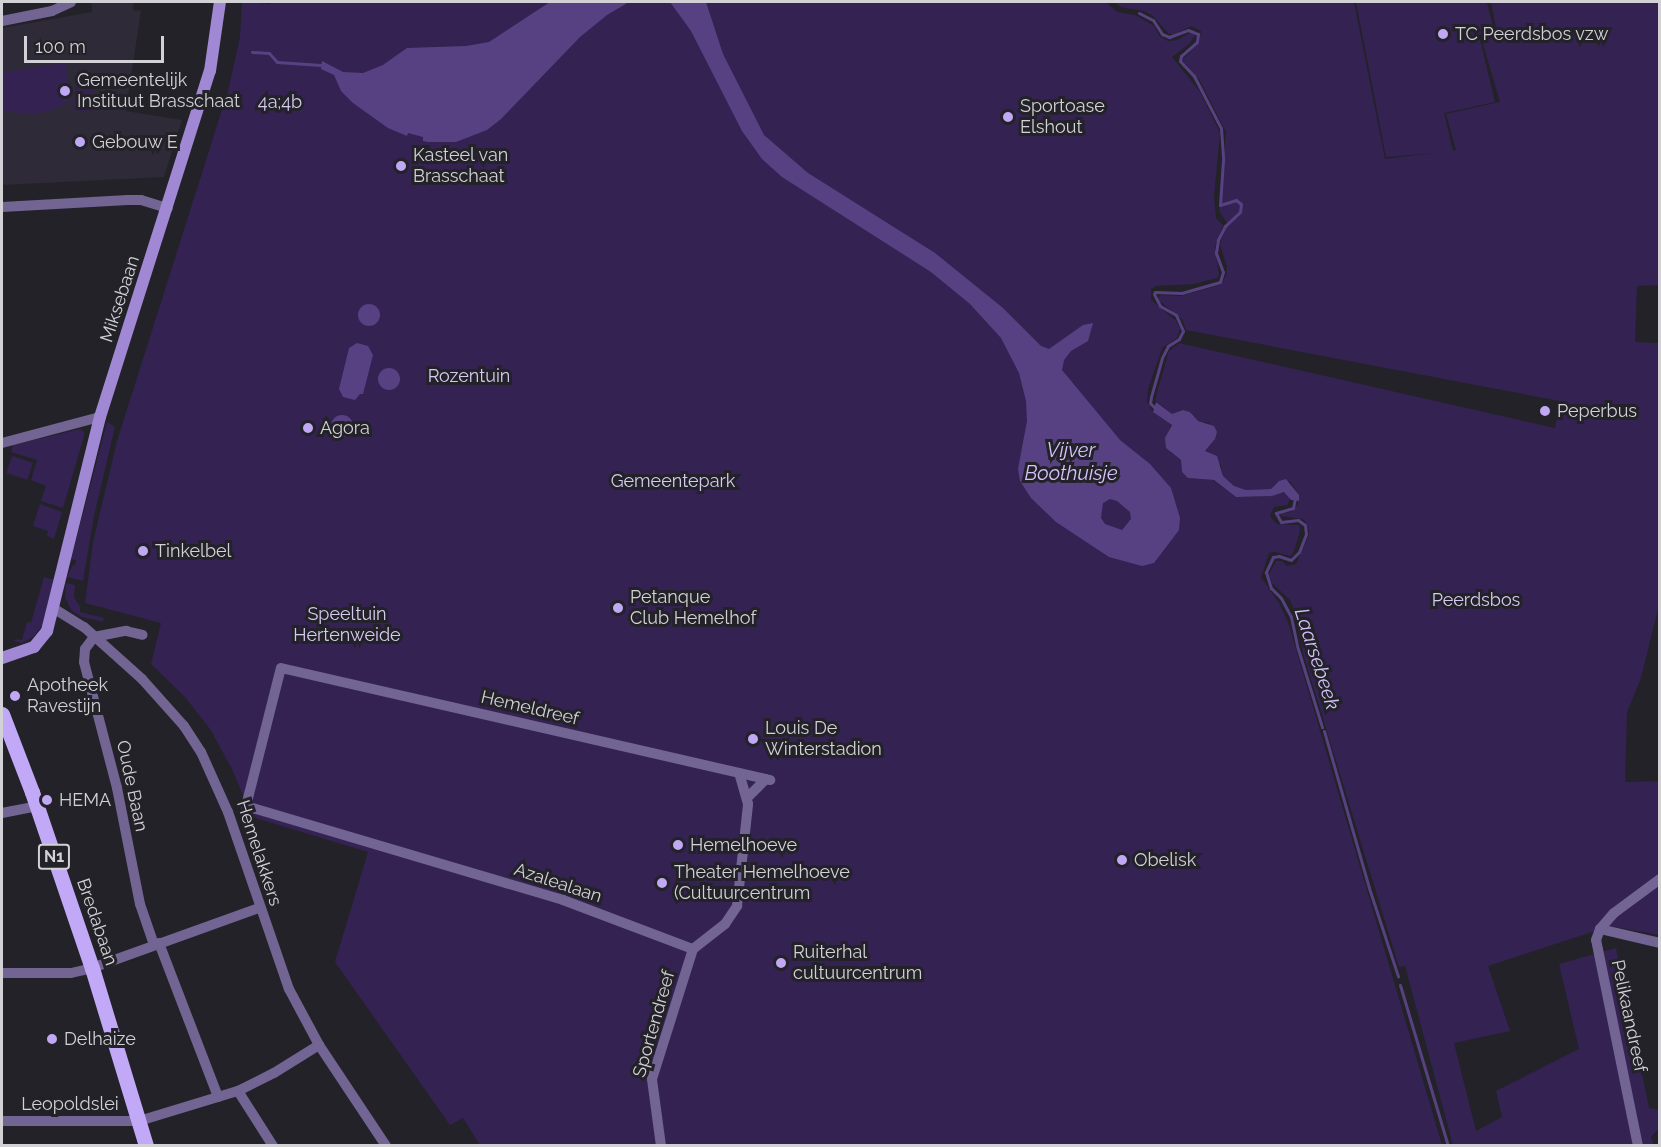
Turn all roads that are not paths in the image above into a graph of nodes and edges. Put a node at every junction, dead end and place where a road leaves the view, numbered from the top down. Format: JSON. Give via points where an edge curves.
{"nodes":[{"id":1,"x":71,"y":2,"type":"edge"},
{"id":2,"x":220,"y":2,"type":"edge"},
{"id":3,"x":2,"y":21,"type":"edge"},
{"id":4,"x":2,"y":207,"type":"edge"},
{"id":5,"x":168,"y":208,"type":"junction"},
{"id":6,"x":100,"y":417,"type":"junction"},
{"id":7,"x":2,"y":443,"type":"edge"},
{"id":8,"x":53,"y":608,"type":"junction"},
{"id":9,"x":143,"y":635,"type":"dead end"},
{"id":10,"x":94,"y":637,"type":"junction"},
{"id":11,"x":2,"y":658,"type":"edge"},
{"id":12,"x":2,"y":714,"type":"edge"},
{"id":13,"x":740,"y":773,"type":"junction"},
{"id":14,"x":748,"y":797,"type":"junction"},
{"id":15,"x":37,"y":806,"type":"junction"},
{"id":16,"x":246,"y":806,"type":"junction"},
{"id":17,"x":228,"y":812,"type":"junction"},
{"id":18,"x":2,"y":813,"type":"edge"},
{"id":19,"x":1659,"y":879,"type":"edge"},
{"id":20,"x":259,"y":908,"type":"junction"},
{"id":21,"x":1600,"y":929,"type":"junction"},
{"id":22,"x":1659,"y":943,"type":"edge"},
{"id":23,"x":157,"y":944,"type":"junction"},
{"id":24,"x":693,"y":949,"type":"junction"},
{"id":25,"x":92,"y":968,"type":"junction"},
{"id":26,"x":2,"y":973,"type":"edge"},
{"id":27,"x":319,"y":1045,"type":"junction"},
{"id":28,"x":238,"y":1091,"type":"junction"},
{"id":29,"x":218,"y":1097,"type":"junction"},
{"id":30,"x":2,"y":1121,"type":"edge"},
{"id":31,"x":139,"y":1121,"type":"junction"},
{"id":32,"x":146,"y":1146,"type":"edge"},
{"id":33,"x":273,"y":1146,"type":"edge"},
{"id":34,"x":386,"y":1146,"type":"edge"},
{"id":35,"x":661,"y":1146,"type":"edge"},
{"id":36,"x":1638,"y":1146,"type":"edge"}],
"edges":[{"from":1,"to":3,"type":"street","via":[[52,11]]},
{"from":2,"to":5,"type":"main road","name":"Miksebaan","via":[[210,71]]},
{"from":4,"to":5,"type":"street","via":[[141,200]]},
{"from":5,"to":6,"type":"main road","name":"Miksebaan"},
{"from":6,"to":7,"type":"street"},
{"from":6,"to":8,"type":"main road","name":"Miksebaan"},
{"from":8,"to":10,"type":"street","name":"Hemelakkers"},
{"from":8,"to":11,"type":"main road","name":"Miksebaan","via":[[43,639],[34,647]]},
{"from":9,"to":10,"type":"street","via":[[126,631]]},
{"from":10,"to":17,"type":"street","name":"Hemelakkers","via":[[142,679],[184,726],[209,767]]},
{"from":10,"to":23,"type":"street","name":"Oude Baan","via":[[83,656],[117,788],[140,904]]},
{"from":12,"to":15,"type":"main road","name":"Bredabaan","number":"N1"},
{"from":13,"to":14,"type":"street"},
{"from":13,"to":14,"type":"street","name":"Hemeldreef","via":[[768,780]]},
{"from":13,"to":16,"type":"street","name":"Hemeldreef","via":[[281,668]]},
{"from":14,"to":24,"type":"street","via":[[737,906],[725,924]]},
{"from":15,"to":18,"type":"street"},
{"from":15,"to":25,"type":"main road","name":"Bredabaan","number":"N1"},
{"from":16,"to":17,"type":"street"},
{"from":16,"to":24,"type":"street","name":"Azalealaan","via":[[563,900]]},
{"from":17,"to":20,"type":"street","name":"Hemelakkers"},
{"from":19,"to":21,"type":"street","via":[[1614,913]]},
{"from":20,"to":23,"type":"street"},
{"from":20,"to":27,"type":"street","name":"Hemelakkers","via":[[289,989]]},
{"from":21,"to":22,"type":"street"},
{"from":21,"to":36,"type":"street","name":"Pelikaandreef","via":[[1596,940]]},
{"from":23,"to":25,"type":"street"},
{"from":23,"to":29,"type":"street","name":"Oude Baan"},
{"from":24,"to":35,"type":"street","name":"Sportendreef","via":[[652,1079]]},
{"from":25,"to":26,"type":"street","via":[[71,973]]},
{"from":25,"to":31,"type":"main road","name":"Bredabaan","number":"N1"},
{"from":27,"to":28,"type":"street"},
{"from":27,"to":34,"type":"street","name":"Hemelakkers"},
{"from":28,"to":29,"type":"street"},
{"from":28,"to":33,"type":"street"},
{"from":29,"to":31,"type":"street"},
{"from":30,"to":31,"type":"street","name":"Leopoldslei"},
{"from":31,"to":32,"type":"main road","name":"Bredabaan","number":"N1"}]}
